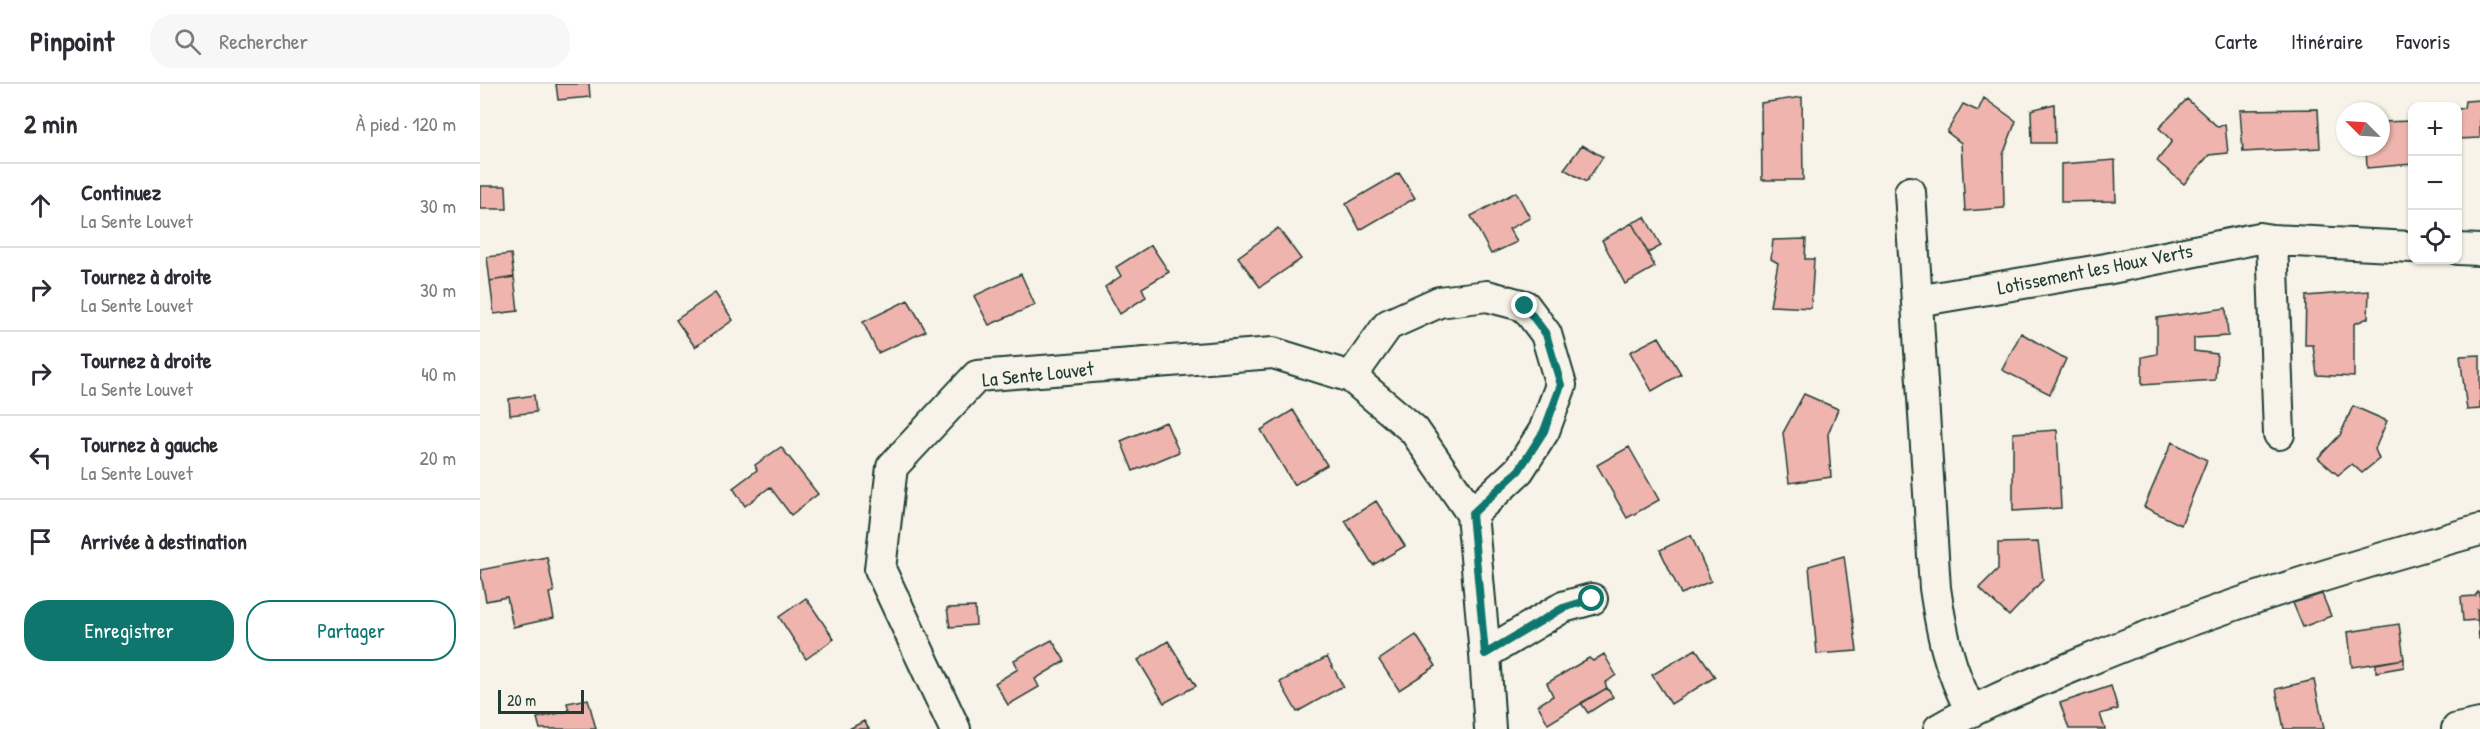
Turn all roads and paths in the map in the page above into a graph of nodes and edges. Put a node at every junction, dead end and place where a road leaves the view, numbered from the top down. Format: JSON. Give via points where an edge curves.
{"nodes":[{"id":1,"x":1910,"y":192,"type":"dead end"},
{"id":2,"x":2272,"y":240,"type":"junction"},
{"id":3,"x":2408,"y":247,"type":"edge"},
{"id":4,"x":2462,"y":249,"type":"edge"},
{"id":5,"x":2480,"y":250,"type":"edge"},
{"id":6,"x":1917,"y":301,"type":"junction"},
{"id":7,"x":1351,"y":377,"type":"junction"},
{"id":8,"x":2280,"y":434,"type":"dead end"},
{"id":9,"x":1472,"y":514,"type":"junction"},
{"id":10,"x":2480,"y":530,"type":"edge"},
{"id":11,"x":1592,"y":599,"type":"dead end"},
{"id":12,"x":1485,"y":654,"type":"junction"},
{"id":13,"x":1971,"y":711,"type":"junction"},
{"id":14,"x":2480,"y":724,"type":"edge"},
{"id":15,"x":955,"y":729,"type":"edge"},
{"id":16,"x":1490,"y":729,"type":"edge"},
{"id":17,"x":1939,"y":729,"type":"edge"},
{"id":18,"x":2457,"y":729,"type":"edge"}],
"edges":[{"from":1,"to":6,"type":"street"},
{"from":2,"to":3,"type":"street","name":"Lotissement les Houx Verts"},
{"from":2,"to":6,"type":"street","name":"Lotissement les Houx Verts","via":[[2259,238]]},
{"from":2,"to":8,"type":"street"},
{"from":4,"to":5,"type":"street"},
{"from":6,"to":13,"type":"street","via":[[1935,588],[1943,638],[1956,681]]},
{"from":7,"to":9,"type":"street","name":"La Sente Louvet","via":[[1414,430]]},
{"from":7,"to":9,"type":"street","via":[[1388,325],[1439,302],[1487,296],[1525,306],[1546,334],[1561,385],[1544,431],[1519,470]]},
{"from":7,"to":15,"type":"street","name":"La Sente Louvet","via":[[1273,353],[977,376],[892,467],[880,569]]},
{"from":9,"to":12,"type":"street","name":"La Sente Louvet"},
{"from":10,"to":13,"type":"street","via":[[2364,562],[2144,637]]},
{"from":11,"to":12,"type":"street","via":[[1563,608]]},
{"from":12,"to":16,"type":"street","name":"La Sente Louvet"},
{"from":13,"to":17,"type":"street"},
{"from":14,"to":18,"type":"street"}]}
